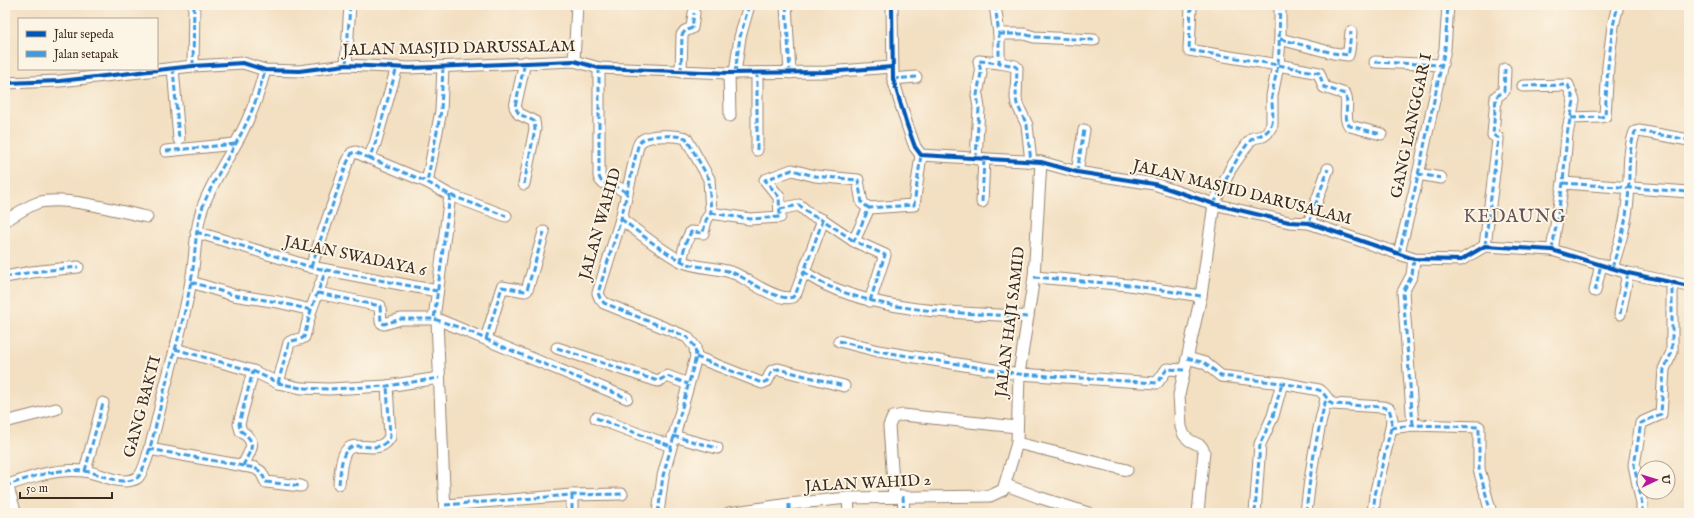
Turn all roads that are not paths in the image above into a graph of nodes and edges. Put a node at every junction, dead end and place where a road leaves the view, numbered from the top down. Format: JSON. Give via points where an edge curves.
{"nodes":[{"id":1,"x":194,"y":5,"type":"edge"},
{"id":2,"x":350,"y":5,"type":"edge"},
{"id":3,"x":578,"y":5,"type":"edge"},
{"id":4,"x":750,"y":5,"type":"edge"},
{"id":5,"x":892,"y":5,"type":"edge"},
{"id":6,"x":995,"y":5,"type":"edge"},
{"id":7,"x":1280,"y":5,"type":"edge"},
{"id":8,"x":1448,"y":5,"type":"edge"},
{"id":9,"x":1618,"y":5,"type":"edge"},
{"id":10,"x":1191,"y":6,"type":"edge"},
{"id":11,"x":786,"y":7,"type":"edge"},
{"id":12,"x":694,"y":13,"type":"dead end"},
{"id":13,"x":1351,"y":32,"type":"dead end"},
{"id":14,"x":1000,"y":34,"type":"junction"},
{"id":15,"x":1280,"y":39,"type":"junction"},
{"id":16,"x":1094,"y":40,"type":"dead end"},
{"id":17,"x":574,"y":61,"type":"junction"},
{"id":18,"x":525,"y":62,"type":"junction"},
{"id":19,"x":1375,"y":62,"type":"dead end"},
{"id":20,"x":1000,"y":63,"type":"junction"},
{"id":21,"x":1278,"y":64,"type":"junction"},
{"id":22,"x":346,"y":65,"type":"junction"},
{"id":23,"x":1442,"y":65,"type":"junction"},
{"id":24,"x":193,"y":66,"type":"junction"},
{"id":25,"x":397,"y":67,"type":"junction"},
{"id":26,"x":443,"y":67,"type":"junction"},
{"id":27,"x":892,"y":67,"type":"junction"},
{"id":28,"x":173,"y":68,"type":"junction"},
{"id":29,"x":599,"y":68,"type":"junction"},
{"id":30,"x":157,"y":70,"type":"edge"},
{"id":31,"x":158,"y":70,"type":"edge"},
{"id":32,"x":266,"y":70,"type":"junction"},
{"id":33,"x":1505,"y":70,"type":"dead end"},
{"id":34,"x":681,"y":72,"type":"junction"},
{"id":35,"x":732,"y":73,"type":"junction"},
{"id":36,"x":757,"y":73,"type":"junction"},
{"id":37,"x":790,"y":73,"type":"junction"},
{"id":38,"x":916,"y":77,"type":"dead end"},
{"id":39,"x":893,"y":79,"type":"junction"},
{"id":40,"x":5,"y":83,"type":"edge"},
{"id":41,"x":1523,"y":86,"type":"dead end"},
{"id":42,"x":730,"y":116,"type":"dead end"},
{"id":43,"x":1571,"y":118,"type":"junction"},
{"id":44,"x":1084,"y":130,"type":"dead end"},
{"id":45,"x":1381,"y":134,"type":"dead end"},
{"id":46,"x":178,"y":138,"type":"dead end"},
{"id":47,"x":1689,"y":140,"type":"edge"},
{"id":48,"x":235,"y":144,"type":"junction"},
{"id":49,"x":757,"y":150,"type":"dead end"},
{"id":50,"x":166,"y":152,"type":"dead end"},
{"id":51,"x":922,"y":155,"type":"junction"},
{"id":52,"x":368,"y":158,"type":"junction"},
{"id":53,"x":980,"y":159,"type":"junction"},
{"id":54,"x":1036,"y":162,"type":"junction"},
{"id":55,"x":1328,"y":169,"type":"dead end"},
{"id":56,"x":1077,"y":172,"type":"junction"},
{"id":57,"x":1418,"y":174,"type":"junction"},
{"id":58,"x":1441,"y":178,"type":"dead end"},
{"id":59,"x":427,"y":182,"type":"junction"},
{"id":60,"x":1563,"y":183,"type":"junction"},
{"id":61,"x":524,"y":184,"type":"dead end"},
{"id":62,"x":1629,"y":187,"type":"junction"},
{"id":63,"x":1689,"y":192,"type":"edge"},
{"id":64,"x":627,"y":193,"type":"junction"},
{"id":65,"x":450,"y":195,"type":"junction"},
{"id":66,"x":982,"y":202,"type":"dead end"},
{"id":67,"x":1214,"y":204,"type":"junction"},
{"id":68,"x":869,"y":208,"type":"junction"},
{"id":69,"x":780,"y":209,"type":"junction"},
{"id":70,"x":711,"y":213,"type":"junction"},
{"id":71,"x":506,"y":216,"type":"dead end"},
{"id":72,"x":147,"y":217,"type":"dead end"},
{"id":73,"x":621,"y":219,"type":"junction"},
{"id":74,"x":823,"y":220,"type":"junction"},
{"id":75,"x":5,"y":221,"type":"edge"},
{"id":76,"x":1309,"y":223,"type":"junction"},
{"id":77,"x":196,"y":232,"type":"junction"},
{"id":78,"x":544,"y":232,"type":"dead end"},
{"id":79,"x":854,"y":241,"type":"junction"},
{"id":80,"x":1485,"y":246,"type":"junction"},
{"id":81,"x":1552,"y":250,"type":"junction"},
{"id":82,"x":1399,"y":253,"type":"junction"},
{"id":83,"x":1414,"y":259,"type":"junction"},
{"id":84,"x":681,"y":261,"type":"junction"},
{"id":85,"x":1607,"y":266,"type":"junction"},
{"id":86,"x":78,"y":267,"type":"dead end"},
{"id":87,"x":311,"y":267,"type":"junction"},
{"id":88,"x":326,"y":270,"type":"junction"},
{"id":89,"x":804,"y":272,"type":"junction"},
{"id":90,"x":1628,"y":273,"type":"junction"},
{"id":91,"x":5,"y":277,"type":"edge"},
{"id":92,"x":1034,"y":278,"type":"junction"},
{"id":93,"x":191,"y":282,"type":"junction"},
{"id":94,"x":1672,"y":283,"type":"junction"},
{"id":95,"x":1689,"y":286,"type":"edge"},
{"id":96,"x":437,"y":291,"type":"junction"},
{"id":97,"x":1595,"y":291,"type":"dead end"},
{"id":98,"x":318,"y":293,"type":"junction"},
{"id":99,"x":1201,"y":296,"type":"junction"},
{"id":100,"x":870,"y":301,"type":"junction"},
{"id":101,"x":310,"y":310,"type":"junction"},
{"id":102,"x":1620,"y":314,"type":"dead end"},
{"id":103,"x":1028,"y":317,"type":"junction"},
{"id":104,"x":435,"y":319,"type":"junction"},
{"id":105,"x":486,"y":339,"type":"junction"},
{"id":106,"x":839,"y":341,"type":"dead end"},
{"id":107,"x":557,"y":348,"type":"dead end"},
{"id":108,"x":176,"y":349,"type":"junction"},
{"id":109,"x":696,"y":357,"type":"junction"},
{"id":110,"x":1186,"y":358,"type":"junction"},
{"id":111,"x":1184,"y":370,"type":"junction"},
{"id":112,"x":254,"y":371,"type":"junction"},
{"id":113,"x":1019,"y":374,"type":"junction"},
{"id":114,"x":439,"y":378,"type":"junction"},
{"id":115,"x":278,"y":383,"type":"junction"},
{"id":116,"x":1282,"y":383,"type":"junction"},
{"id":117,"x":688,"y":384,"type":"junction"},
{"id":118,"x":387,"y":386,"type":"junction"},
{"id":119,"x":844,"y":386,"type":"dead end"},
{"id":120,"x":626,"y":398,"type":"dead end"},
{"id":121,"x":1326,"y":399,"type":"junction"},
{"id":122,"x":103,"y":403,"type":"dead end"},
{"id":123,"x":56,"y":409,"type":"dead end"},
{"id":124,"x":596,"y":418,"type":"dead end"},
{"id":125,"x":5,"y":422,"type":"edge"},
{"id":126,"x":1413,"y":425,"type":"junction"},
{"id":127,"x":1017,"y":427,"type":"junction"},
{"id":128,"x":1391,"y":428,"type":"junction"},
{"id":129,"x":672,"y":441,"type":"junction"},
{"id":130,"x":1017,"y":443,"type":"junction"},
{"id":131,"x":717,"y":448,"type":"dead end"},
{"id":132,"x":150,"y":449,"type":"junction"},
{"id":133,"x":243,"y":466,"type":"junction"},
{"id":134,"x":1127,"y":470,"type":"dead end"},
{"id":135,"x":85,"y":471,"type":"junction"},
{"id":136,"x":339,"y":484,"type":"dead end"},
{"id":137,"x":1006,"y":485,"type":"junction"},
{"id":138,"x":5,"y":486,"type":"edge"},
{"id":139,"x":301,"y":486,"type":"dead end"},
{"id":140,"x":622,"y":494,"type":"dead end"},
{"id":141,"x":572,"y":495,"type":"junction"},
{"id":142,"x":899,"y":496,"type":"junction"},
{"id":143,"x":848,"y":498,"type":"junction"},
{"id":144,"x":10,"y":508,"type":"edge"},
{"id":145,"x":445,"y":509,"type":"edge"},
{"id":146,"x":789,"y":509,"type":"edge"},
{"id":147,"x":572,"y":513,"type":"edge"},
{"id":148,"x":658,"y":513,"type":"edge"},
{"id":149,"x":729,"y":513,"type":"edge"},
{"id":150,"x":849,"y":513,"type":"edge"},
{"id":151,"x":904,"y":513,"type":"edge"},
{"id":152,"x":1088,"y":513,"type":"edge"},
{"id":153,"x":1198,"y":513,"type":"edge"},
{"id":154,"x":1255,"y":513,"type":"edge"},
{"id":155,"x":1306,"y":513,"type":"edge"},
{"id":156,"x":1373,"y":513,"type":"edge"},
{"id":157,"x":1491,"y":513,"type":"edge"},
{"id":158,"x":1642,"y":513,"type":"edge"}],
"edges":[{"from":1,"to":24,"type":"street"},
{"from":2,"to":22,"type":"street"},
{"from":3,"to":17,"type":"street"},
{"from":4,"to":35,"type":"street"},
{"from":5,"to":27,"type":"street"},
{"from":6,"to":14,"type":"street"},
{"from":7,"to":15,"type":"street"},
{"from":8,"to":23,"type":"street","name":"GANG LANGGAR I"},
{"from":9,"to":43,"type":"street","via":[[1610,46],[1605,116]]},
{"from":10,"to":21,"type":"street","via":[[1189,50]]},
{"from":11,"to":37,"type":"street"},
{"from":12,"to":34,"type":"street","via":[[692,28],[685,30],[682,36]]},
{"from":13,"to":15,"type":"street","via":[[1347,55]]},
{"from":14,"to":16,"type":"street"},
{"from":14,"to":20,"type":"street"},
{"from":15,"to":21,"type":"street"},
{"from":17,"to":18,"type":"street","name":"JALAN MASJID DARUSSALAM"},
{"from":17,"to":29,"type":"street","name":"JALAN MASJID DARUSSALAM"},
{"from":18,"to":26,"type":"street","name":"JALAN MASJID DARUSSALAM"},
{"from":18,"to":61,"type":"street","via":[[515,107],[519,114],[534,121],[535,129]]},
{"from":19,"to":23,"type":"street"},
{"from":20,"to":53,"type":"street","via":[[979,62],[981,73],[977,95]]},
{"from":20,"to":54,"type":"street","name":"JALAN HAJI SAMID","via":[[1017,68],[1017,104],[1027,125]]},
{"from":21,"to":45,"type":"street","via":[[1319,73],[1324,87],[1345,94],[1347,123],[1355,128]]},
{"from":21,"to":67,"type":"street","via":[[1272,96],[1272,125],[1263,136],[1253,138],[1249,142],[1231,168]]},
{"from":22,"to":25,"type":"street","name":"JALAN MASJID DARUSSALAM"},
{"from":22,"to":32,"type":"street","name":"JALAN MASJID DARUSSALAM","via":[[298,71]]},
{"from":23,"to":57,"type":"street","name":"GANG LANGGAR I"},
{"from":24,"to":28,"type":"street","name":"JALAN MASJID DARUSSALAM"},
{"from":24,"to":32,"type":"street","name":"JALAN MASJID DARUSSALAM","via":[[243,64]]},
{"from":25,"to":26,"type":"street","name":"JALAN MASJID DARUSSALAM"},
{"from":25,"to":52,"type":"street","via":[[375,144]]},
{"from":26,"to":59,"type":"street","via":[[441,111]]},
{"from":27,"to":37,"type":"street","name":"JALAN MASJID DARUSSALAM"},
{"from":27,"to":39,"type":"street"},
{"from":28,"to":31,"type":"street","name":"JALAN MASJID DARUSSALAM"},
{"from":28,"to":46,"type":"street"},
{"from":29,"to":34,"type":"street","name":"JALAN MASJID DARUSSALAM"},
{"from":29,"to":64,"type":"street","via":[[600,181]]},
{"from":30,"to":40,"type":"street","name":"JALAN MASJID DARUSSALAM","via":[[102,77]]},
{"from":32,"to":48,"type":"street","name":"GANG BAKTI","via":[[258,100]]},
{"from":33,"to":80,"type":"street","via":[[1504,91],[1496,97],[1493,135],[1498,140]]},
{"from":34,"to":35,"type":"street","name":"JALAN MASJID DARUSSALAM"},
{"from":35,"to":36,"type":"street","name":"JALAN MASJID DARUSSALAM"},
{"from":35,"to":42,"type":"street"},
{"from":36,"to":37,"type":"street","name":"JALAN MASJID DARUSSALAM"},
{"from":36,"to":49,"type":"street"},
{"from":38,"to":39,"type":"street"},
{"from":39,"to":51,"type":"street","via":[[915,147]]},
{"from":41,"to":43,"type":"street","via":[[1568,85],[1574,101]]},
{"from":43,"to":60,"type":"street","via":[[1567,134]]},
{"from":44,"to":56,"type":"street"},
{"from":47,"to":62,"type":"street","via":[[1635,132],[1630,159]]},
{"from":48,"to":50,"type":"street"},
{"from":48,"to":77,"type":"street","name":"GANG BAKTI","via":[[205,202]]},
{"from":51,"to":53,"type":"street"},
{"from":51,"to":68,"type":"street","via":[[914,205]]},
{"from":52,"to":59,"type":"street"},
{"from":52,"to":87,"type":"street","via":[[356,152],[352,153]]},
{"from":53,"to":54,"type":"street"},
{"from":53,"to":66,"type":"street"},
{"from":54,"to":56,"type":"street","name":"JALAN MASJID DARUSALAM"},
{"from":54,"to":92,"type":"street","name":"JALAN HAJI SAMID"},
{"from":55,"to":76,"type":"street"},
{"from":56,"to":67,"type":"street","name":"JALAN MASJID DARUSALAM","via":[[1154,184]]},
{"from":57,"to":58,"type":"street"},
{"from":57,"to":82,"type":"street","name":"GANG LANGGAR I"},
{"from":59,"to":65,"type":"street"},
{"from":60,"to":62,"type":"street"},
{"from":60,"to":81,"type":"street"},
{"from":62,"to":63,"type":"street"},
{"from":62,"to":85,"type":"street","via":[[1624,225]]},
{"from":64,"to":70,"type":"street","name":"JALAN WAHID","via":[[640,142],[656,137],[678,136],[686,138],[709,179]]},
{"from":64,"to":73,"type":"street","name":"JALAN WAHID"},
{"from":65,"to":71,"type":"street"},
{"from":65,"to":96,"type":"street"},
{"from":67,"to":76,"type":"street","name":"JALAN MASJID DARUSALAM","via":[[1289,222]]},
{"from":67,"to":99,"type":"street"},
{"from":68,"to":69,"type":"street","via":[[862,203],[858,180],[815,176],[792,170],[765,180],[779,197]]},
{"from":68,"to":79,"type":"street"},
{"from":69,"to":70,"type":"street","via":[[780,216],[750,219]]},
{"from":69,"to":74,"type":"street","via":[[799,205],[811,215]]},
{"from":70,"to":84,"type":"street","via":[[706,220],[704,232],[690,232]]},
{"from":72,"to":75,"type":"street","via":[[76,202],[51,201],[28,207]]},
{"from":73,"to":84,"type":"street"},
{"from":73,"to":109,"type":"street","name":"JALAN WAHID","via":[[598,293],[600,298],[604,303],[687,337],[695,347]]},
{"from":74,"to":79,"type":"street"},
{"from":74,"to":89,"type":"street"},
{"from":76,"to":82,"type":"street","name":"JALAN MASJID DARUSALAM"},
{"from":77,"to":87,"type":"street","name":"JALAN SWADAYA 6"},
{"from":77,"to":93,"type":"street","name":"GANG BAKTI"},
{"from":78,"to":105,"type":"street","via":[[527,290],[502,286]]},
{"from":79,"to":100,"type":"street","via":[[885,255]]},
{"from":80,"to":81,"type":"street"},
{"from":80,"to":83,"type":"street","name":"JALAN MASJID DARUSALAM","via":[[1461,260]]},
{"from":81,"to":85,"type":"street"},
{"from":82,"to":83,"type":"street","name":"JALAN MASJID DARUSALAM"},
{"from":83,"to":126,"type":"street","via":[[1412,275],[1403,292]]},
{"from":84,"to":89,"type":"street","via":[[736,274],[785,299],[795,296]]},
{"from":85,"to":90,"type":"street"},
{"from":85,"to":97,"type":"street"},
{"from":86,"to":91,"type":"street"},
{"from":87,"to":88,"type":"street","name":"JALAN SWADAYA 6"},
{"from":88,"to":96,"type":"street","name":"JALAN SWADAYA 6"},
{"from":88,"to":98,"type":"street"},
{"from":89,"to":100,"type":"street","via":[[832,288]]},
{"from":90,"to":94,"type":"street"},
{"from":90,"to":102,"type":"street"},
{"from":92,"to":99,"type":"street","via":[[1129,285]]},
{"from":92,"to":103,"type":"street","name":"JALAN HAJI SAMID"},
{"from":93,"to":101,"type":"street","via":[[233,295]]},
{"from":93,"to":108,"type":"street","name":"GANG BAKTI"},
{"from":94,"to":95,"type":"street"},
{"from":94,"to":158,"type":"street","via":[[1672,352],[1664,369],[1661,414],[1641,423],[1634,465]]},
{"from":96,"to":104,"type":"street"},
{"from":98,"to":101,"type":"street"},
{"from":98,"to":104,"type":"street","via":[[380,306],[381,322],[384,324],[402,319]]},
{"from":99,"to":110,"type":"street"},
{"from":100,"to":103,"type":"street","via":[[929,311]]},
{"from":101,"to":115,"type":"street","via":[[304,337],[289,343]]},
{"from":103,"to":113,"type":"street","name":"JALAN HAJI SAMID"},
{"from":104,"to":105,"type":"street"},
{"from":104,"to":114,"type":"street"},
{"from":105,"to":120,"type":"street"},
{"from":106,"to":113,"type":"street","via":[[878,351]]},
{"from":107,"to":117,"type":"street","via":[[658,381],[667,376]]},
{"from":108,"to":112,"type":"street"},
{"from":108,"to":132,"type":"street","name":"GANG BAKTI"},
{"from":109,"to":117,"type":"street"},
{"from":109,"to":119,"type":"street","via":[[762,383],[767,381],[772,370],[778,369]]},
{"from":110,"to":111,"type":"street"},
{"from":110,"to":116,"type":"street","via":[[1205,363],[1221,376]]},
{"from":111,"to":113,"type":"street","via":[[1167,369],[1157,383]]},
{"from":111,"to":153,"type":"street","via":[[1179,395],[1180,427],[1184,435],[1202,446],[1204,451]]},
{"from":112,"to":115,"type":"street"},
{"from":112,"to":133,"type":"street","via":[[239,424],[241,431],[252,441]]},
{"from":113,"to":127,"type":"street","name":"JALAN HAJI SAMID"},
{"from":114,"to":118,"type":"street"},
{"from":114,"to":145,"type":"street"},
{"from":115,"to":118,"type":"street","via":[[301,388],[329,389]]},
{"from":116,"to":121,"type":"street","via":[[1319,390]]},
{"from":116,"to":154,"type":"street","via":[[1273,416],[1260,444]]},
{"from":117,"to":129,"type":"street"},
{"from":118,"to":136,"type":"street","via":[[390,437],[387,443],[380,447],[351,447],[347,450]]},
{"from":121,"to":128,"type":"street","via":[[1332,404],[1389,409]]},
{"from":121,"to":155,"type":"street","via":[[1317,434]]},
{"from":122,"to":135,"type":"street"},
{"from":123,"to":125,"type":"street"},
{"from":124,"to":129,"type":"street"},
{"from":126,"to":128,"type":"street"},
{"from":126,"to":157,"type":"street","via":[[1479,427],[1479,469]]},
{"from":127,"to":130,"type":"street","name":"JALAN HAJI SAMID"},
{"from":127,"to":142,"type":"street","via":[[903,415],[893,417],[889,426]]},
{"from":128,"to":156,"type":"street","via":[[1374,495]]},
{"from":129,"to":131,"type":"street"},
{"from":129,"to":148,"type":"street","via":[[663,476]]},
{"from":130,"to":134,"type":"street"},
{"from":130,"to":137,"type":"street","name":"JALAN HAJI SAMID"},
{"from":132,"to":133,"type":"street"},
{"from":132,"to":135,"type":"street","name":"GANG BAKTI","via":[[138,478],[119,481]]},
{"from":133,"to":139,"type":"street","via":[[261,472],[266,482]]},
{"from":135,"to":138,"type":"street","name":"GANG BAKTI","via":[[46,472]]},
{"from":137,"to":142,"type":"street","name":"JALAN WAHID 2","via":[[998,494],[990,496]]},
{"from":137,"to":152,"type":"street"},
{"from":138,"to":144,"type":"main road"},
{"from":140,"to":141,"type":"street"},
{"from":141,"to":145,"type":"street"},
{"from":141,"to":147,"type":"street"},
{"from":142,"to":143,"type":"street","name":"JALAN WAHID 2"},
{"from":142,"to":151,"type":"street"},
{"from":143,"to":146,"type":"street","name":"JALAN WAHID 2"},
{"from":143,"to":150,"type":"street"},
{"from":146,"to":149,"type":"street","name":"JALAN WAHID 2"}]}
